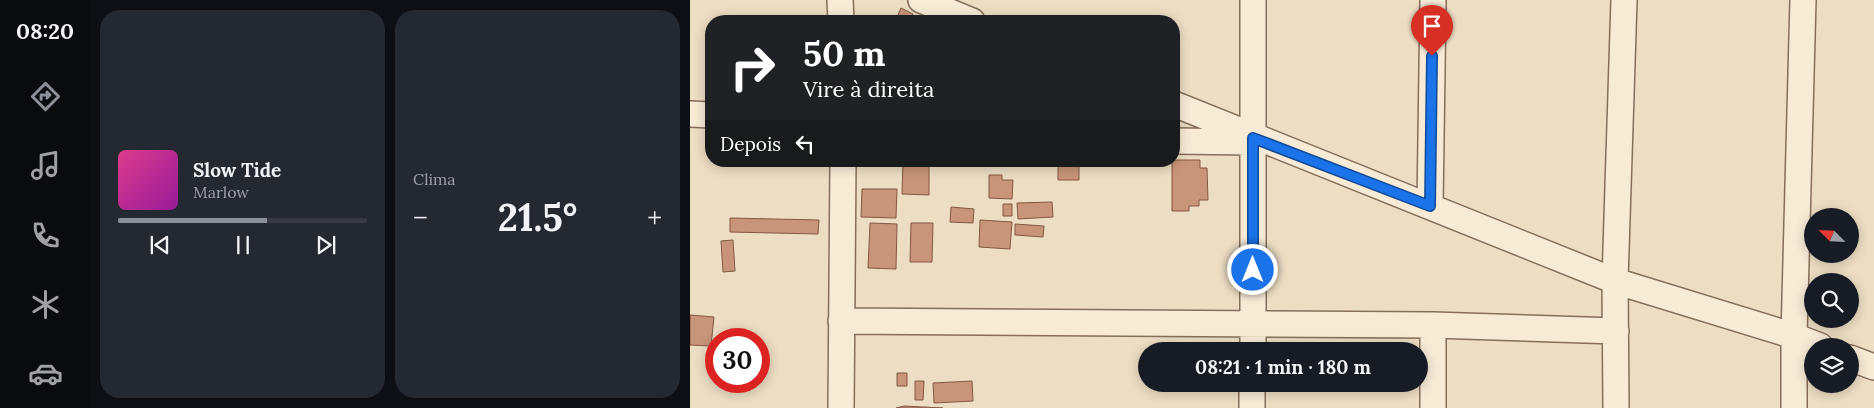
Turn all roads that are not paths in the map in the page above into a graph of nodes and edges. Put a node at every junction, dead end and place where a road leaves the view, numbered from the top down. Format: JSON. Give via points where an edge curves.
{"nodes":[{"id":1,"x":840,"y":0,"type":"edge"},
{"id":2,"x":921,"y":0,"type":"edge"},
{"id":3,"x":1253,"y":0,"type":"edge"},
{"id":4,"x":1434,"y":0,"type":"edge"},
{"id":5,"x":1624,"y":0,"type":"edge"},
{"id":6,"x":1803,"y":0,"type":"edge"},
{"id":7,"x":841,"y":15,"type":"edge"},
{"id":8,"x":957,"y":15,"type":"edge"},
{"id":9,"x":1180,"y":107,"type":"edge"},
{"id":10,"x":690,"y":114,"type":"edge"},
{"id":11,"x":705,"y":115,"type":"edge"},
{"id":12,"x":1253,"y":140,"type":"junction"},
{"id":13,"x":1180,"y":141,"type":"edge"},
{"id":14,"x":843,"y":167,"type":"edge"},
{"id":15,"x":1430,"y":206,"type":"junction"},
{"id":16,"x":1615,"y":281,"type":"junction"},
{"id":17,"x":842,"y":321,"type":"junction"},
{"id":18,"x":1253,"y":325,"type":"junction"},
{"id":19,"x":1433,"y":325,"type":"junction"},
{"id":20,"x":1616,"y":331,"type":"junction"},
{"id":21,"x":1794,"y":336,"type":"junction"},
{"id":22,"x":1804,"y":340,"type":"edge"},
{"id":23,"x":1253,"y":342,"type":"edge"},
{"id":24,"x":1859,"y":361,"type":"edge"},
{"id":25,"x":1874,"y":367,"type":"edge"},
{"id":26,"x":1252,"y":392,"type":"edge"},
{"id":27,"x":841,"y":408,"type":"edge"},
{"id":28,"x":1252,"y":408,"type":"edge"},
{"id":29,"x":1432,"y":408,"type":"edge"},
{"id":30,"x":1616,"y":408,"type":"edge"},
{"id":31,"x":1794,"y":408,"type":"edge"}],
"edges":[{"from":1,"to":7,"type":"street"},
{"from":2,"to":8,"type":"street"},
{"from":3,"to":12,"type":"street"},
{"from":4,"to":15,"type":"street"},
{"from":5,"to":16,"type":"street"},
{"from":6,"to":21,"type":"street"},
{"from":9,"to":12,"type":"street"},
{"from":10,"to":11,"type":"street"},
{"from":12,"to":13,"type":"street"},
{"from":12,"to":15,"type":"street"},
{"from":12,"to":18,"type":"street"},
{"from":14,"to":17,"type":"street"},
{"from":15,"to":16,"type":"street"},
{"from":16,"to":20,"type":"street"},
{"from":16,"to":21,"type":"street"},
{"from":17,"to":18,"type":"street"},
{"from":17,"to":27,"type":"street"},
{"from":18,"to":19,"type":"street"},
{"from":18,"to":23,"type":"street"},
{"from":19,"to":20,"type":"street"},
{"from":19,"to":29,"type":"street"},
{"from":20,"to":30,"type":"street"},
{"from":21,"to":22,"type":"street"},
{"from":21,"to":31,"type":"street"},
{"from":24,"to":25,"type":"street"},
{"from":26,"to":28,"type":"street"}]}
